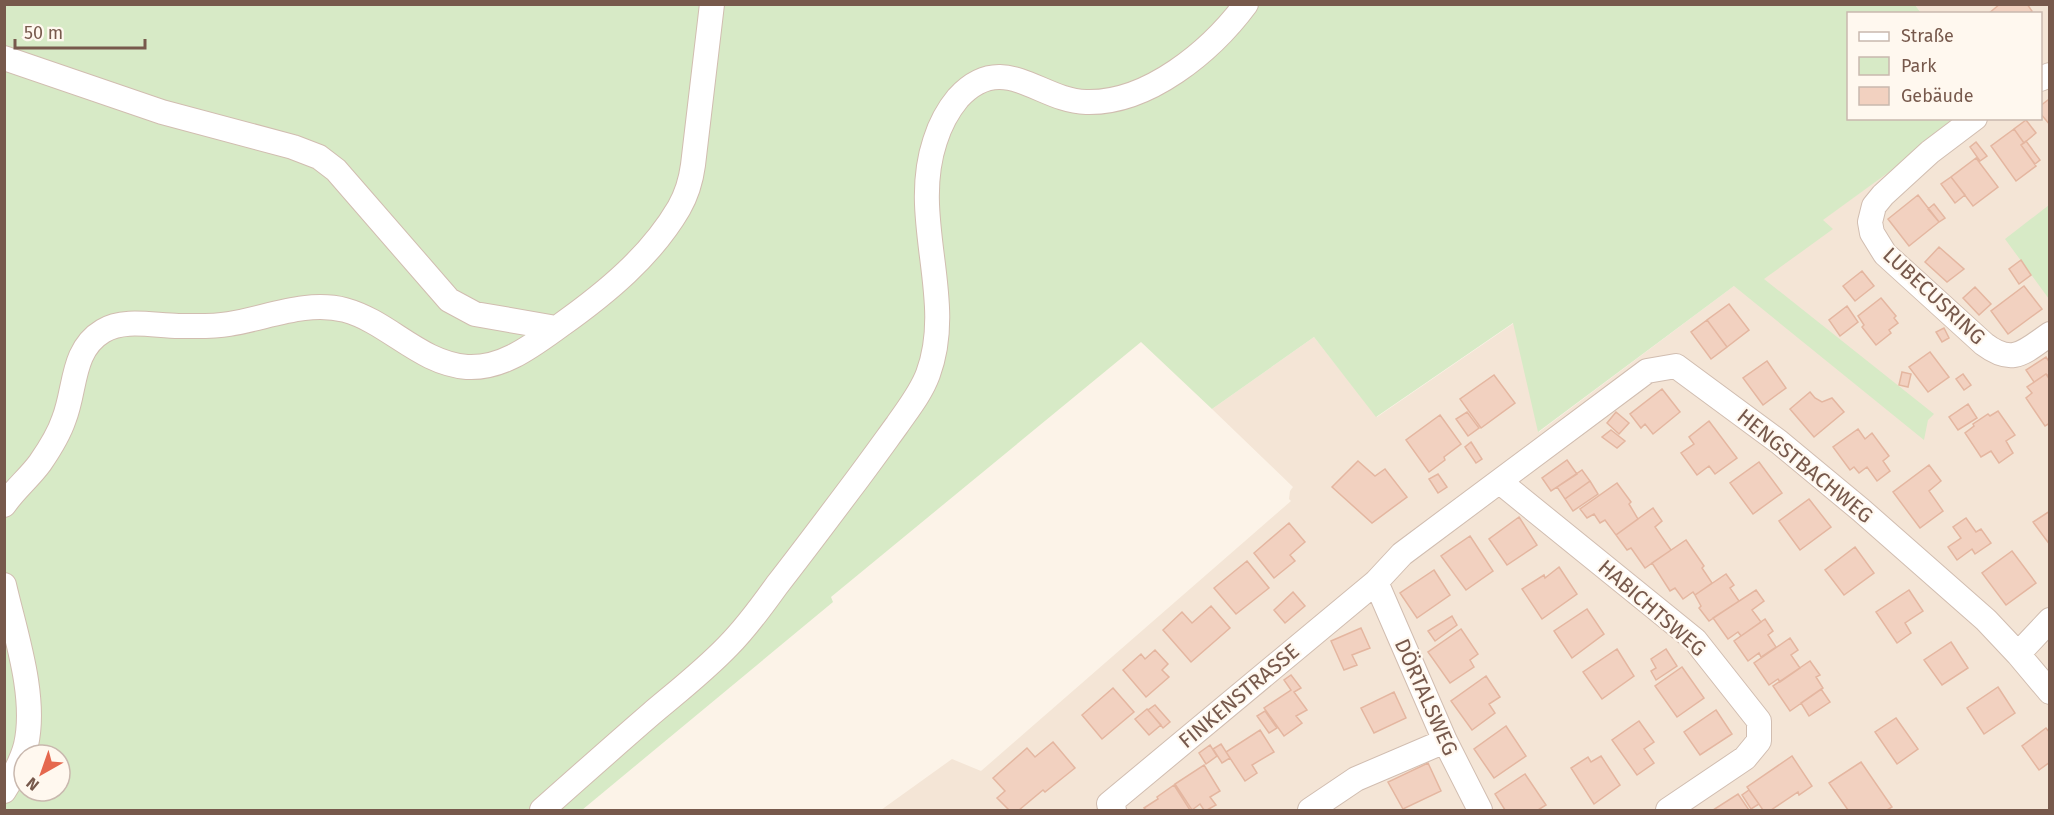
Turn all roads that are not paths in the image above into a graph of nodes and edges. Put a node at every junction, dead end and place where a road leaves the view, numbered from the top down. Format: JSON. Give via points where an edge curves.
{"nodes":[{"id":1,"x":712,"y":4,"type":"edge"},
{"id":2,"x":1246,"y":4,"type":"edge"},
{"id":3,"x":4,"y":58,"type":"edge"},
{"id":4,"x":1972,"y":120,"type":"edge"},
{"id":5,"x":556,"y":328,"type":"junction"},
{"id":6,"x":2049,"y":334,"type":"edge"},
{"id":7,"x":1500,"y":482,"type":"junction"},
{"id":8,"x":4,"y":505,"type":"edge"},
{"id":9,"x":1376,"y":582,"type":"junction"},
{"id":10,"x":4,"y":585,"type":"edge"},
{"id":11,"x":2049,"y":621,"type":"edge"},
{"id":12,"x":2018,"y":654,"type":"junction"},
{"id":13,"x":2049,"y":692,"type":"edge"},
{"id":14,"x":1445,"y":741,"type":"junction"},
{"id":15,"x":4,"y":791,"type":"edge"},
{"id":16,"x":542,"y":810,"type":"edge"},
{"id":17,"x":1114,"y":810,"type":"edge"},
{"id":18,"x":1310,"y":810,"type":"edge"},
{"id":19,"x":1480,"y":810,"type":"edge"},
{"id":20,"x":1668,"y":810,"type":"edge"}],
"edges":[{"from":1,"to":5,"type":"street","via":[[697,142],[684,197],[666,227],[627,271],[607,291]]},
{"from":2,"to":16,"type":"street","via":[[1191,61],[1167,77],[1120,98],[1083,102],[1002,76],[979,82],[956,100],[936,136],[928,170],[926,208],[937,337],[928,374],[918,394],[798,559],[729,645]]},
{"from":3,"to":5,"type":"street","via":[[162,112],[293,147],[319,158],[336,170],[449,300],[475,314]]},
{"from":4,"to":6,"type":"street","name":"LUBECUSRING","via":[[1882,195],[1871,213],[1870,229],[1891,260],[2003,356],[2014,355]]},
{"from":5,"to":8,"type":"street","via":[[513,357],[469,367],[430,358],[378,325],[331,307],[312,306],[214,325],[109,327],[93,337],[82,351],[59,430],[40,463]]},
{"from":7,"to":9,"type":"street","via":[[1402,554]]},
{"from":7,"to":12,"type":"street","name":"HENGSTBACHWEG","via":[[1647,371],[1676,366],[1779,442],[1861,510],[1986,620]]},
{"from":7,"to":20,"type":"street","name":"HABICHTSWEG","via":[[1695,640],[1759,721],[1759,741],[1745,758]]},
{"from":9,"to":14,"type":"street","name":"DÖRTALSWEG"},
{"from":9,"to":17,"type":"street","name":"FINKENSTRASSE","via":[[1110,804]]},
{"from":10,"to":15,"type":"street","via":[[28,703],[26,746]]},
{"from":11,"to":12,"type":"street"},
{"from":12,"to":13,"type":"street","name":"HENGSTBACHWEG"},
{"from":14,"to":18,"type":"street","via":[[1356,779]]},
{"from":14,"to":19,"type":"street","name":"DÖRTALSWEG"}]}
